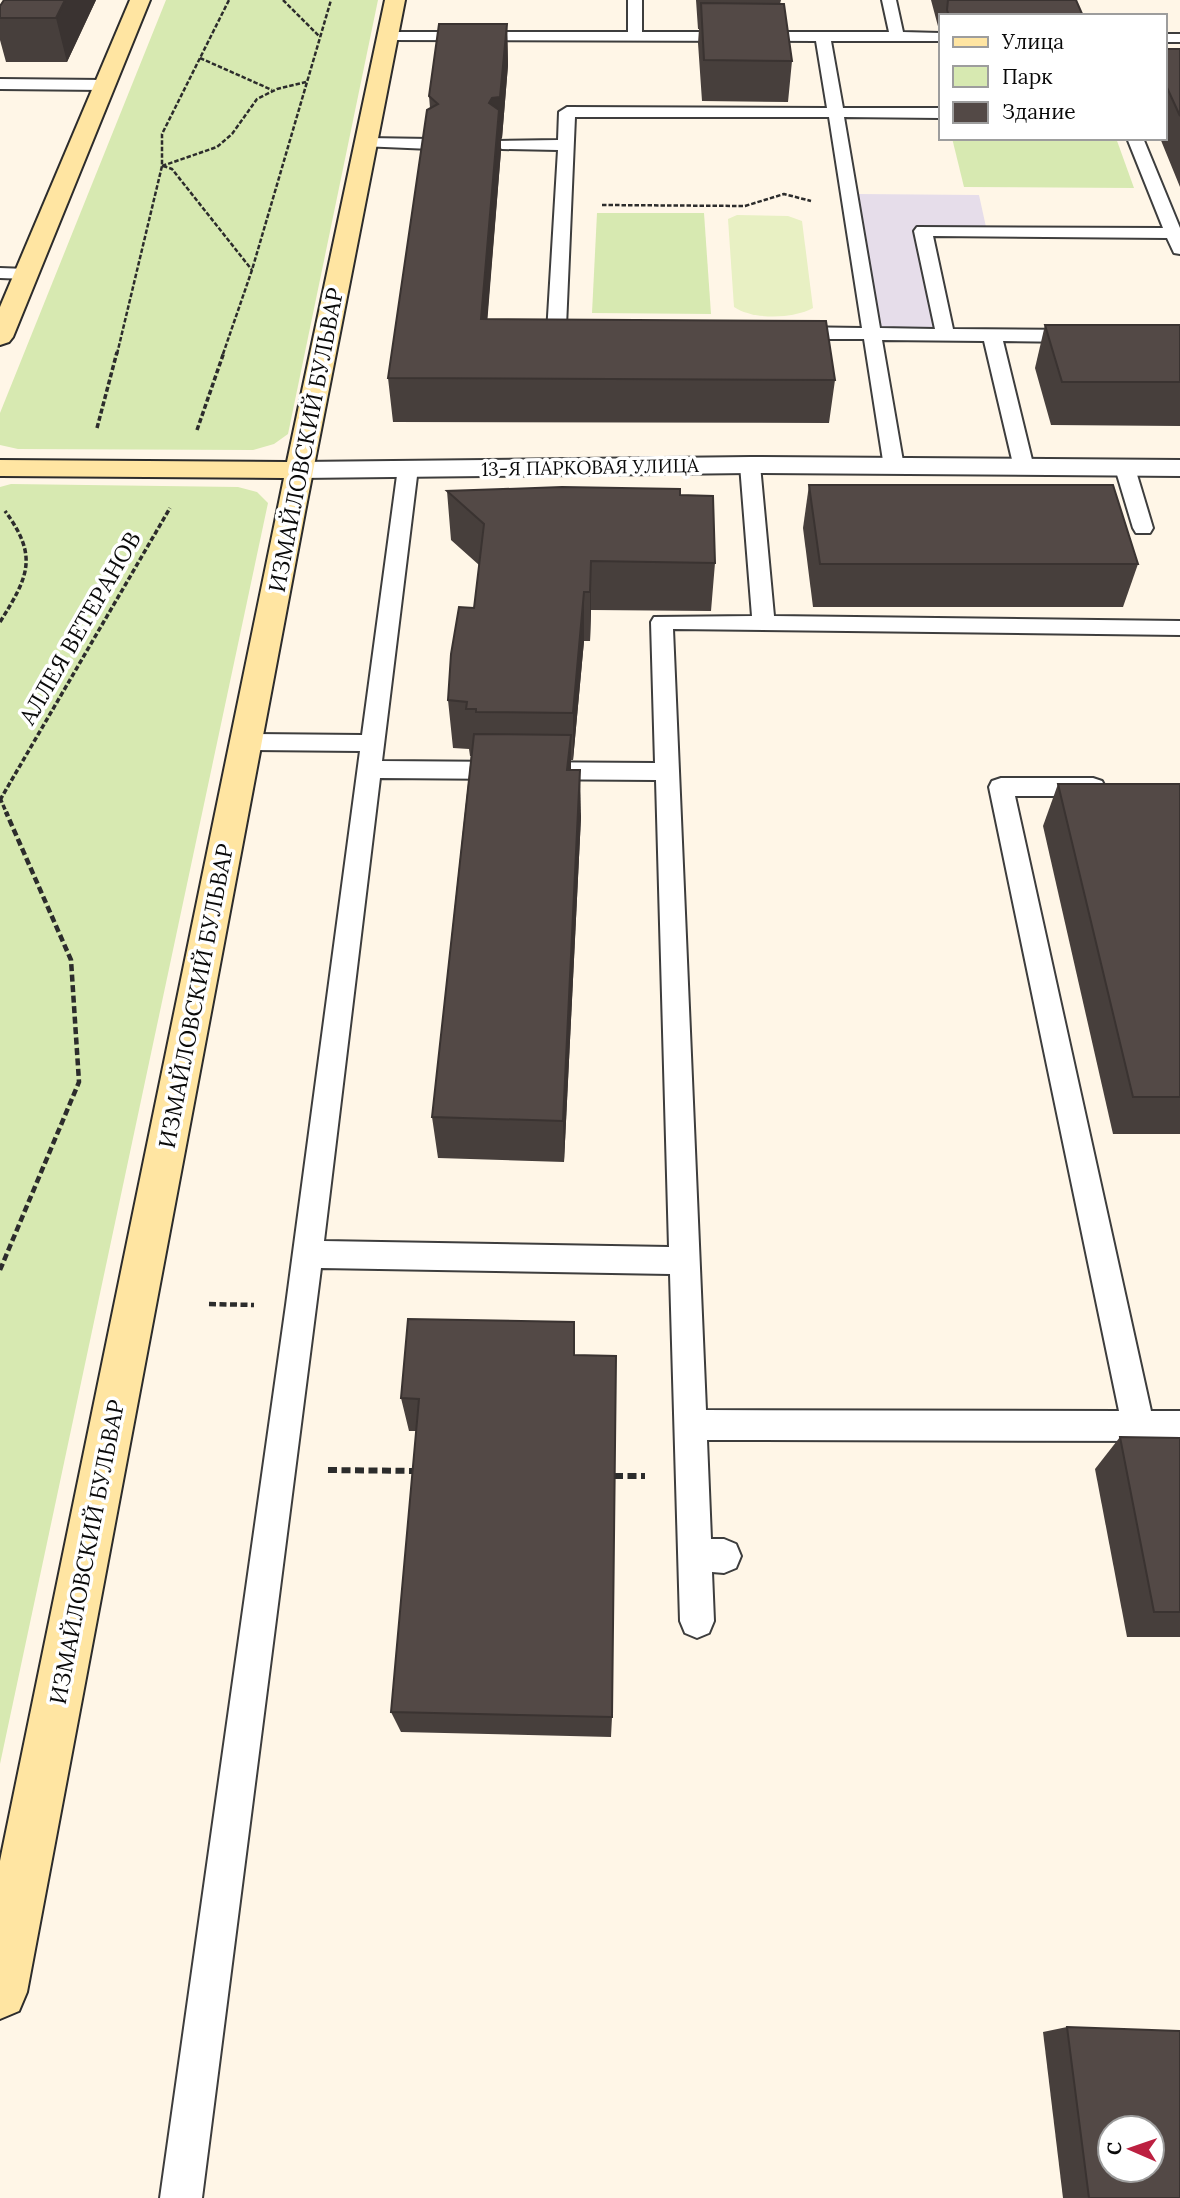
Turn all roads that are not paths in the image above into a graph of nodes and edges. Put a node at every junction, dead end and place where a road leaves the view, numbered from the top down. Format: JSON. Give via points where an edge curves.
{"nodes":[{"id":1,"x":140,"y":0,"type":"edge"},
{"id":2,"x":396,"y":0,"type":"edge"},
{"id":3,"x":635,"y":0,"type":"edge"},
{"id":4,"x":889,"y":0,"type":"edge"},
{"id":5,"x":388,"y":36,"type":"junction"},
{"id":6,"x":635,"y":36,"type":"junction"},
{"id":7,"x":823,"y":36,"type":"junction"},
{"id":8,"x":897,"y":37,"type":"junction"},
{"id":9,"x":939,"y":37,"type":"edge"},
{"id":10,"x":0,"y":84,"type":"edge"},
{"id":11,"x":103,"y":85,"type":"junction"},
{"id":12,"x":836,"y":112,"type":"junction"},
{"id":13,"x":939,"y":113,"type":"edge"},
{"id":14,"x":1136,"y":140,"type":"edge"},
{"id":15,"x":366,"y":144,"type":"junction"},
{"id":16,"x":431,"y":144,"type":"edge"},
{"id":17,"x":502,"y":144,"type":"edge"},
{"id":18,"x":566,"y":145,"type":"junction"},
{"id":19,"x":1173,"y":233,"type":"junction"},
{"id":20,"x":1180,"y":250,"type":"edge"},
{"id":21,"x":0,"y":273,"type":"edge"},
{"id":22,"x":27,"y":274,"type":"junction"},
{"id":23,"x":597,"y":333,"type":"edge"},
{"id":24,"x":775,"y":333,"type":"edge"},
{"id":25,"x":870,"y":334,"type":"junction"},
{"id":26,"x":945,"y":334,"type":"junction"},
{"id":27,"x":992,"y":335,"type":"junction"},
{"id":28,"x":0,"y":337,"type":"edge"},
{"id":29,"x":1099,"y":337,"type":"edge"},
{"id":30,"x":750,"y":465,"type":"junction"},
{"id":31,"x":894,"y":467,"type":"junction"},
{"id":32,"x":0,"y":468,"type":"edge"},
{"id":33,"x":408,"y":468,"type":"junction"},
{"id":34,"x":1024,"y":468,"type":"junction"},
{"id":35,"x":1125,"y":468,"type":"junction"},
{"id":36,"x":1180,"y":468,"type":"edge"},
{"id":37,"x":300,"y":470,"type":"junction"},
{"id":38,"x":1143,"y":528,"type":"dead end"},
{"id":39,"x":764,"y":623,"type":"junction"},
{"id":40,"x":1175,"y":629,"type":"edge"},
{"id":41,"x":246,"y":742,"type":"junction"},
{"id":42,"x":373,"y":756,"type":"junction"},
{"id":43,"x":666,"y":772,"type":"junction"},
{"id":44,"x":1125,"y":786,"type":"edge"},
{"id":45,"x":307,"y":1254,"type":"junction"},
{"id":46,"x":682,"y":1261,"type":"junction"},
{"id":47,"x":689,"y":1425,"type":"junction"},
{"id":48,"x":1138,"y":1426,"type":"junction"},
{"id":49,"x":1180,"y":1426,"type":"edge"},
{"id":50,"x":696,"y":1621,"type":"dead end"},
{"id":51,"x":0,"y":1992,"type":"edge"},
{"id":52,"x":181,"y":2198,"type":"edge"}],
"edges":[{"from":1,"to":11,"type":"street"},
{"from":2,"to":5,"type":"street","name":"ИЗМАЙЛОВСКИЙ БУЛЬВАР"},
{"from":3,"to":6,"type":"lane"},
{"from":4,"to":8,"type":"lane"},
{"from":5,"to":6,"type":"lane"},
{"from":5,"to":15,"type":"street","name":"ИЗМАЙЛОВСКИЙ БУЛЬВАР"},
{"from":6,"to":7,"type":"lane"},
{"from":7,"to":8,"type":"lane"},
{"from":7,"to":12,"type":"lane"},
{"from":8,"to":9,"type":"lane"},
{"from":10,"to":11,"type":"lane"},
{"from":11,"to":22,"type":"street"},
{"from":12,"to":13,"type":"lane"},
{"from":12,"to":18,"type":"lane","via":[[567,112]]},
{"from":12,"to":25,"type":"lane"},
{"from":14,"to":19,"type":"lane"},
{"from":15,"to":16,"type":"lane"},
{"from":15,"to":37,"type":"street","name":"ИЗМАЙЛОВСКИЙ БУЛЬВАР"},
{"from":17,"to":18,"type":"lane"},
{"from":18,"to":23,"type":"lane","via":[[556,332]]},
{"from":19,"to":20,"type":"lane"},
{"from":19,"to":26,"type":"lane","via":[[923,231]]},
{"from":21,"to":22,"type":"lane"},
{"from":22,"to":28,"type":"street"},
{"from":24,"to":25,"type":"lane"},
{"from":25,"to":26,"type":"lane"},
{"from":25,"to":31,"type":"lane"},
{"from":26,"to":27,"type":"lane"},
{"from":27,"to":29,"type":"lane"},
{"from":27,"to":34,"type":"lane"},
{"from":30,"to":31,"type":"street","name":"13-Я ПАРКОВАЯ УЛИЦА"},
{"from":30,"to":33,"type":"street","name":"13-Я ПАРКОВАЯ УЛИЦА"},
{"from":30,"to":39,"type":"lane"},
{"from":31,"to":34,"type":"street","name":"13-Я ПАРКОВАЯ УЛИЦА"},
{"from":32,"to":37,"type":"street","name":"13-Я ПАРКОВАЯ УЛИЦА"},
{"from":33,"to":37,"type":"street","name":"13-Я ПАРКОВАЯ УЛИЦА"},
{"from":33,"to":42,"type":"lane"},
{"from":34,"to":35,"type":"street","name":"13-Я ПАРКОВАЯ УЛИЦА"},
{"from":35,"to":36,"type":"street","name":"13-Я ПАРКОВАЯ УЛИЦА"},
{"from":35,"to":38,"type":"lane"},
{"from":37,"to":41,"type":"street","name":"ИЗМАЙЛОВСКИЙ БУЛЬВАР"},
{"from":39,"to":40,"type":"lane"},
{"from":39,"to":43,"type":"lane","via":[[662,622]]},
{"from":41,"to":42,"type":"lane"},
{"from":41,"to":51,"type":"street","name":"ИЗМАЙЛОВСКИЙ БУЛЬВАР"},
{"from":42,"to":43,"type":"lane"},
{"from":42,"to":45,"type":"lane"},
{"from":43,"to":46,"type":"lane"},
{"from":44,"to":48,"type":"lane","via":[[1001,788]]},
{"from":45,"to":46,"type":"lane"},
{"from":45,"to":52,"type":"lane"},
{"from":46,"to":47,"type":"lane"},
{"from":47,"to":48,"type":"lane"},
{"from":47,"to":50,"type":"lane","via":[[709,1555]]},
{"from":48,"to":49,"type":"lane"}]}
